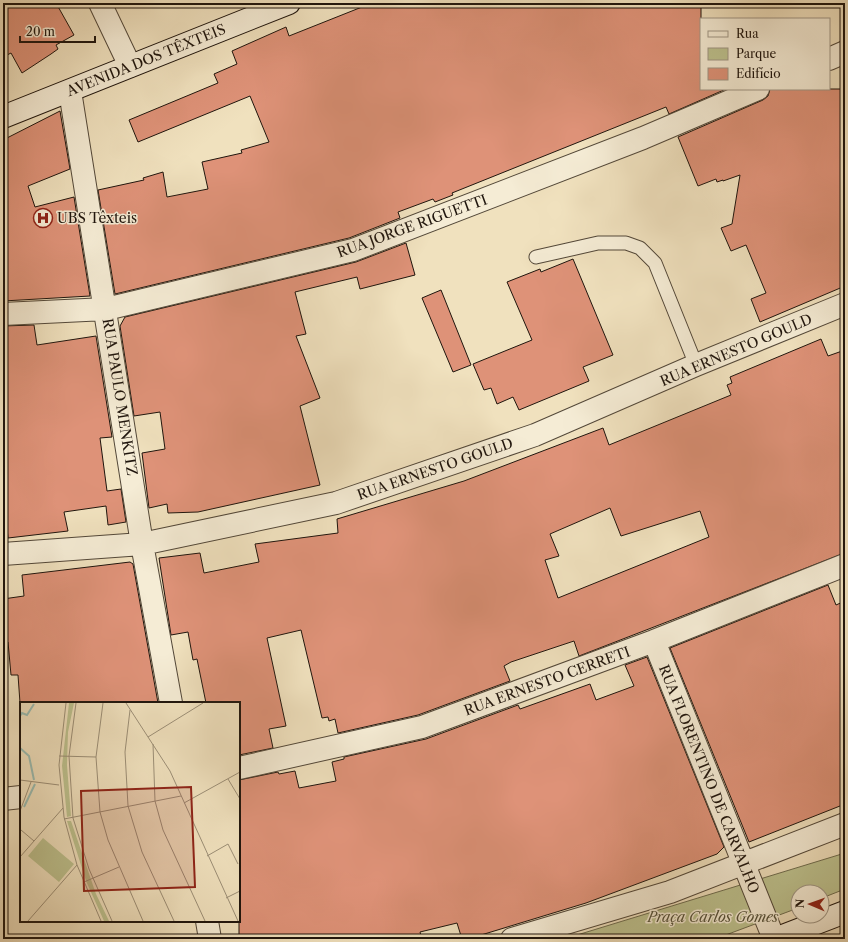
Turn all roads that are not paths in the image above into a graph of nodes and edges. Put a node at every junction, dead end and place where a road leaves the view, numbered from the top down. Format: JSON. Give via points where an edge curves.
{"nodes":[{"id":1,"x":100,"y":3,"type":"edge"},
{"id":2,"x":289,"y":3,"type":"edge"},
{"id":3,"x":845,"y":52,"type":"edge"},
{"id":4,"x":830,"y":59,"type":"edge"},
{"id":5,"x":130,"y":66,"type":"junction"},
{"id":6,"x":756,"y":90,"type":"edge"},
{"id":7,"x":70,"y":91,"type":"junction"},
{"id":8,"x":3,"y":117,"type":"edge"},
{"id":9,"x":536,"y":257,"type":"dead end"},
{"id":10,"x":845,"y":304,"type":"edge"},
{"id":11,"x":106,"y":309,"type":"junction"},
{"id":12,"x":3,"y":314,"type":"edge"},
{"id":13,"x":696,"y":365,"type":"junction"},
{"id":14,"x":142,"y":544,"type":"junction"},
{"id":15,"x":3,"y":554,"type":"edge"},
{"id":16,"x":845,"y":565,"type":"edge"},
{"id":17,"x":654,"y":641,"type":"junction"},
{"id":18,"x":171,"y":702,"type":"edge"},
{"id":19,"x":240,"y":768,"type":"edge"},
{"id":20,"x":20,"y":797,"type":"edge"},
{"id":21,"x":3,"y":799,"type":"edge"},
{"id":22,"x":845,"y":824,"type":"edge"},
{"id":23,"x":742,"y":864,"type":"junction"},
{"id":24,"x":845,"y":912,"type":"edge"},
{"id":25,"x":207,"y":922,"type":"edge"},
{"id":26,"x":210,"y":939,"type":"edge"},
{"id":27,"x":512,"y":939,"type":"edge"},
{"id":28,"x":774,"y":939,"type":"edge"}],
"edges":[{"from":1,"to":5,"type":"street"},
{"from":2,"to":5,"type":"street","name":"AVENIDA DOS TÊXTEIS"},
{"from":3,"to":4,"type":"street"},
{"from":5,"to":7,"type":"street","name":"AVENIDA DOS TÊXTEIS"},
{"from":6,"to":11,"type":"street","name":"RUA JORGE RIGUETTI","via":[[643,138],[353,250]]},
{"from":7,"to":8,"type":"street","name":"AVENIDA DOS TÊXTEIS"},
{"from":7,"to":11,"type":"street","name":"RUA PAULO MENKITZ"},
{"from":9,"to":13,"type":"lane","via":[[598,243],[626,243],[640,248],[655,263]]},
{"from":10,"to":13,"type":"street","name":"RUA ERNESTO GOULD"},
{"from":11,"to":12,"type":"street","name":"RUA JORGE RIGUETTI"},
{"from":11,"to":14,"type":"street","name":"RUA PAULO MENKITZ"},
{"from":13,"to":14,"type":"street","name":"RUA ERNESTO GOULD","via":[[535,435],[336,503]]},
{"from":14,"to":15,"type":"street","name":"RUA ERNESTO GOULD"},
{"from":14,"to":18,"type":"street","name":"RUA PAULO MENKITZ"},
{"from":16,"to":17,"type":"street","name":"RUA ERNESTO CERRETI"},
{"from":17,"to":19,"type":"street","name":"RUA ERNESTO CERRETI","via":[[422,727]]},
{"from":17,"to":23,"type":"street","name":"RUA FLORENTINO DE CARVALHO"},
{"from":20,"to":21,"type":"street"},
{"from":22,"to":23,"type":"street"},
{"from":23,"to":27,"type":"street","via":[[670,892]]},
{"from":23,"to":28,"type":"street","name":"RUA FLORENTINO DE CARVALHO"},
{"from":24,"to":28,"type":"street"},
{"from":25,"to":26,"type":"street"}]}
